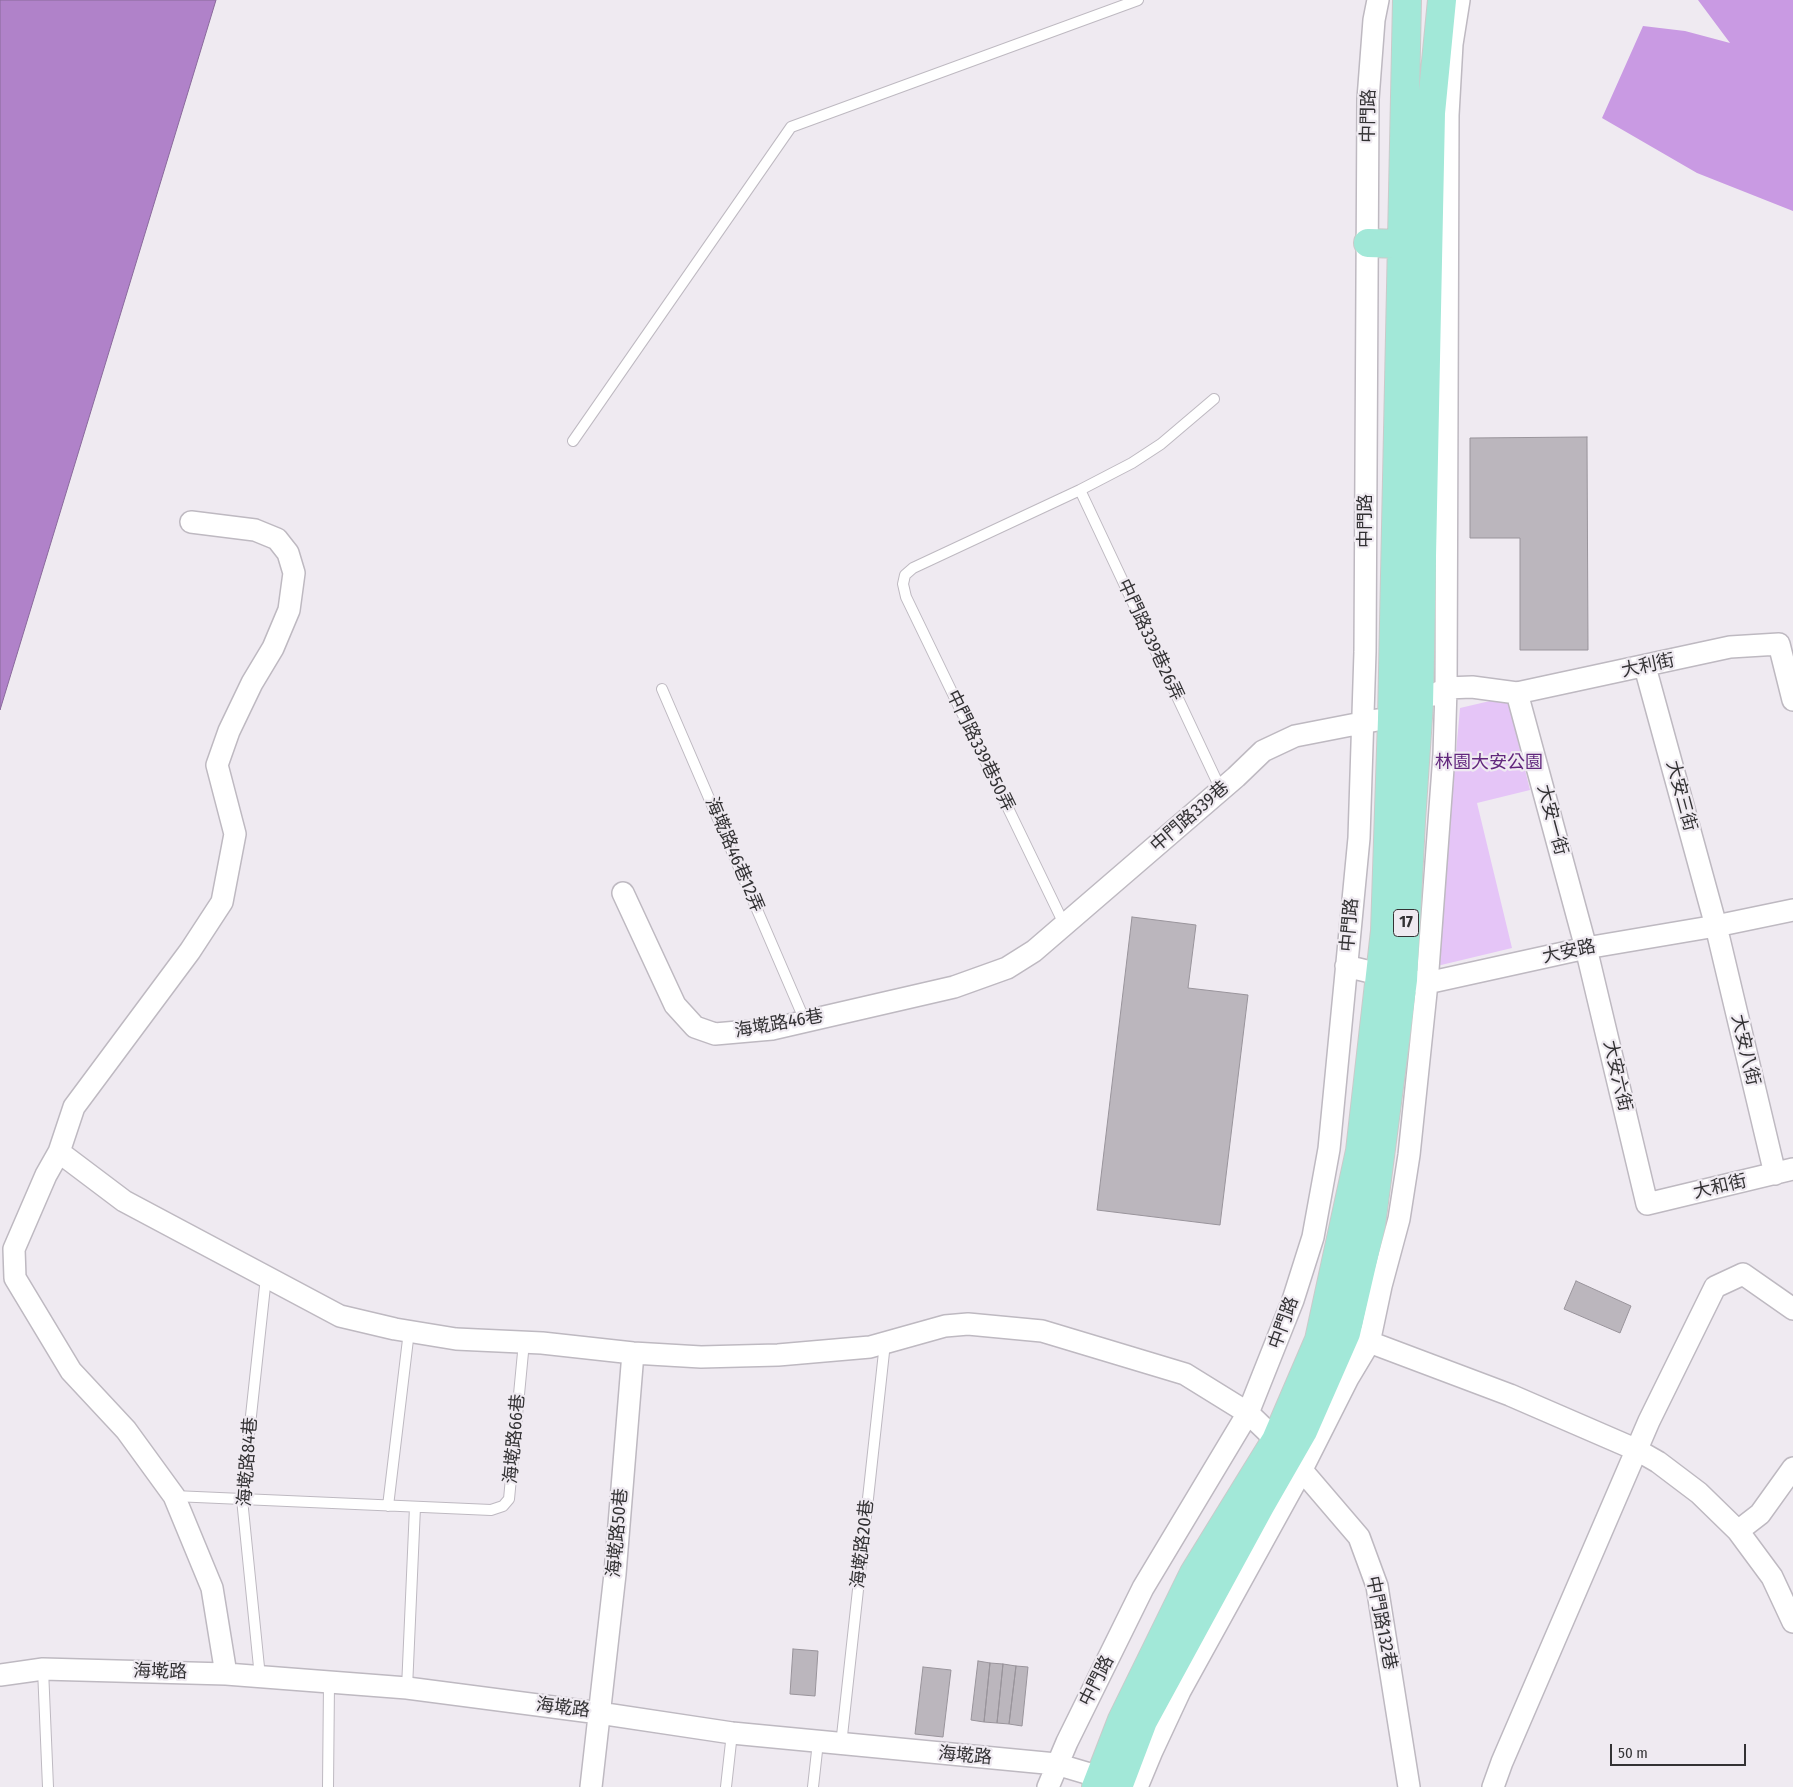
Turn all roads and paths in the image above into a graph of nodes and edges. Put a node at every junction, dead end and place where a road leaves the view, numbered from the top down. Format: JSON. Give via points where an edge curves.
{"nodes":[{"id":1,"x":1138,"y":0,"type":"edge"},
{"id":2,"x":1378,"y":0,"type":"edge"},
{"id":3,"x":1407,"y":0,"type":"edge"},
{"id":4,"x":1442,"y":0,"type":"edge"},
{"id":5,"x":1459,"y":0,"type":"edge"},
{"id":6,"x":1368,"y":243,"type":"junction"},
{"id":7,"x":1402,"y":244,"type":"junction"},
{"id":8,"x":1436,"y":320,"type":"junction"},
{"id":9,"x":1400,"y":333,"type":"junction"},
{"id":10,"x":1367,"y":343,"type":"junction"},
{"id":11,"x":1214,"y":398,"type":"dead end"},
{"id":12,"x":573,"y":441,"type":"dead end"},
{"id":13,"x":1080,"y":490,"type":"junction"},
{"id":14,"x":191,"y":522,"type":"dead end"},
{"id":15,"x":1645,"y":666,"type":"junction"},
{"id":16,"x":1446,"y":688,"type":"junction"},
{"id":17,"x":662,"y":689,"type":"dead end"},
{"id":18,"x":1517,"y":693,"type":"junction"},
{"id":19,"x":1793,"y":700,"type":"edge"},
{"id":20,"x":1419,"y":702,"type":"junction"},
{"id":21,"x":1392,"y":719,"type":"junction"},
{"id":22,"x":1363,"y":722,"type":"junction"},
{"id":23,"x":1221,"y":790,"type":"junction"},
{"id":24,"x":622,"y":892,"type":"dead end"},
{"id":25,"x":1793,"y":910,"type":"edge"},
{"id":26,"x":1065,"y":926,"type":"junction"},
{"id":27,"x":1716,"y":926,"type":"junction"},
{"id":28,"x":1586,"y":948,"type":"junction"},
{"id":29,"x":1346,"y":966,"type":"junction"},
{"id":30,"x":1403,"y":979,"type":"junction"},
{"id":31,"x":954,"y":987,"type":"joint"},
{"id":32,"x":805,"y":1022,"type":"junction"},
{"id":33,"x":59,"y":1152,"type":"junction"},
{"id":34,"x":1784,"y":1171,"type":"edge"},
{"id":35,"x":1647,"y":1204,"type":"joint"},
{"id":36,"x":266,"y":1276,"type":"junction"},
{"id":37,"x":1793,"y":1309,"type":"edge"},
{"id":38,"x":409,"y":1331,"type":"junction"},
{"id":39,"x":1357,"y":1338,"type":"junction"},
{"id":40,"x":524,"y":1342,"type":"junction"},
{"id":41,"x":884,"y":1343,"type":"junction"},
{"id":42,"x":633,"y":1353,"type":"junction"},
{"id":43,"x":1248,"y":1413,"type":"junction"},
{"id":44,"x":1637,"y":1450,"type":"junction"},
{"id":45,"x":1289,"y":1455,"type":"junction"},
{"id":46,"x":1793,"y":1468,"type":"edge"},
{"id":47,"x":174,"y":1496,"type":"junction"},
{"id":48,"x":242,"y":1499,"type":"junction"},
{"id":49,"x":388,"y":1506,"type":"junction"},
{"id":50,"x":415,"y":1507,"type":"junction"},
{"id":51,"x":1738,"y":1531,"type":"junction"},
{"id":52,"x":1793,"y":1621,"type":"edge"},
{"id":53,"x":43,"y":1669,"type":"junction"},
{"id":54,"x":226,"y":1674,"type":"junction"},
{"id":55,"x":0,"y":1675,"type":"edge"},
{"id":56,"x":260,"y":1677,"type":"junction"},
{"id":57,"x":329,"y":1683,"type":"junction"},
{"id":58,"x":406,"y":1688,"type":"junction"},
{"id":59,"x":599,"y":1712,"type":"junction"},
{"id":60,"x":732,"y":1733,"type":"junction"},
{"id":61,"x":818,"y":1742,"type":"junction"},
{"id":62,"x":841,"y":1745,"type":"junction"},
{"id":63,"x":1056,"y":1764,"type":"junction"},
{"id":64,"x":1115,"y":1785,"type":"edge"},
{"id":65,"x":48,"y":1787,"type":"edge"},
{"id":66,"x":328,"y":1787,"type":"edge"},
{"id":67,"x":591,"y":1787,"type":"edge"},
{"id":68,"x":726,"y":1787,"type":"edge"},
{"id":69,"x":813,"y":1787,"type":"edge"},
{"id":70,"x":1048,"y":1787,"type":"edge"},
{"id":71,"x":1409,"y":1787,"type":"edge"},
{"id":72,"x":1493,"y":1787,"type":"edge"}],
"edges":[{"from":1,"to":12,"type":"lane","via":[[791,127]]},
{"from":2,"to":6,"type":"street","name":"中門路","via":[[1368,99]]},
{"from":3,"to":7,"type":"main road","name":"中門路","number":"17"},
{"from":4,"to":8,"type":"main road","name":"中門路","number":"17","via":[[1431,113]]},
{"from":5,"to":8,"type":"street","name":"中門路","via":[[1452,44]]},
{"from":6,"to":7,"type":"main road"},
{"from":6,"to":10,"type":"street","name":"中門路"},
{"from":7,"to":9,"type":"main road","name":"中門路","number":"17"},
{"from":8,"to":9,"type":"street"},
{"from":8,"to":16,"type":"street","name":"中門路"},
{"from":8,"to":20,"type":"main road","name":"中門路","number":"17"},
{"from":9,"to":10,"type":"street"},
{"from":9,"to":21,"type":"main road","name":"中門路","number":"17"},
{"from":10,"to":22,"type":"street","name":"中門路"},
{"from":11,"to":13,"type":"lane","via":[[1161,444]]},
{"from":13,"to":23,"type":"lane","name":"中門路339巷26弄"},
{"from":13,"to":26,"type":"lane","name":"中門路339巷50弄","via":[[913,568],[905,574],[903,584],[906,597]]},
{"from":14,"to":33,"type":"street","via":[[255,530],[276,539],[288,553],[294,573],[290,610],[229,731],[217,765],[235,834],[222,902],[74,1107]]},
{"from":15,"to":18,"type":"street","name":"大利街"},
{"from":15,"to":19,"type":"street","name":"大利街","via":[[1730,647],[1782,644]]},
{"from":15,"to":27,"type":"street","name":"大安三街"},
{"from":16,"to":18,"type":"street","name":"大利街","via":[[1472,687]]},
{"from":16,"to":20,"type":"street","name":"中門路339巷"},
{"from":16,"to":30,"type":"street","name":"中門路","via":[[1444,755]]},
{"from":17,"to":32,"type":"lane","name":"海墘路46巷12弄"},
{"from":18,"to":28,"type":"street","name":"大安一街"},
{"from":20,"to":21,"type":"street","name":"中門路339巷"},
{"from":20,"to":30,"type":"main road","name":"中門路","number":"17"},
{"from":21,"to":22,"type":"street","name":"中門路339巷"},
{"from":21,"to":30,"type":"main road","name":"中門路","number":"17","via":[[1385,931]]},
{"from":22,"to":23,"type":"street","name":"中門路339巷","via":[[1295,736],[1263,751]]},
{"from":22,"to":29,"type":"street","name":"中門路","via":[[1359,838]]},
{"from":23,"to":26,"type":"street","name":"中門路339巷"},
{"from":24,"to":32,"type":"street","name":"海墘路46巷","via":[[675,1005],[695,1027],[715,1034],[772,1029]]},
{"from":25,"to":27,"type":"street","name":"大安路"},
{"from":26,"to":31,"type":"street","name":"中門路339巷","via":[[1034,952],[1007,968]]},
{"from":27,"to":28,"type":"street","name":"大安路"},
{"from":27,"to":34,"type":"street","name":"大安八街"},
{"from":28,"to":30,"type":"street","name":"大安路"},
{"from":28,"to":35,"type":"street","name":"大安六街"},
{"from":29,"to":30,"type":"street","name":"大安路"},
{"from":29,"to":43,"type":"street","name":"中門路","via":[[1329,1149],[1313,1236],[1290,1309]]},
{"from":30,"to":39,"type":"main road","name":"中門路","number":"17"},
{"from":30,"to":45,"type":"main road","name":"中門路","number":"17"},
{"from":31,"to":32,"type":"street","name":"海墘路46巷"},
{"from":33,"to":36,"type":"street","name":"中門路132巷","via":[[124,1201]]},
{"from":33,"to":47,"type":"street","via":[[14,1249],[15,1278],[72,1370],[126,1430]]},
{"from":34,"to":35,"type":"street","name":"大和街"},
{"from":36,"to":38,"type":"street","name":"中門路132巷","via":[[340,1316]]},
{"from":36,"to":48,"type":"lane","name":"海墘路84巷"},
{"from":37,"to":44,"type":"street","via":[[1743,1274],[1715,1287]]},
{"from":38,"to":40,"type":"street","name":"中門路132巷","via":[[456,1339]]},
{"from":38,"to":49,"type":"lane"},
{"from":39,"to":44,"type":"street","via":[[1510,1395]]},
{"from":39,"to":45,"type":"main road","name":"中門路","number":"17"},
{"from":40,"to":42,"type":"street","name":"中門路132巷"},
{"from":40,"to":50,"type":"lane","name":"海墘路66巷","via":[[509,1499],[503,1506],[491,1510]]},
{"from":41,"to":42,"type":"street","name":"中門路132巷","via":[[778,1355],[701,1358]]},
{"from":41,"to":43,"type":"street","name":"中門路132巷","via":[[945,1326],[968,1324],[1042,1331],[1184,1374]]},
{"from":41,"to":62,"type":"lane","name":"海墘路20巷"},
{"from":42,"to":59,"type":"street","name":"海墘路50巷"},
{"from":43,"to":45,"type":"street","name":"中門路132巷"},
{"from":43,"to":63,"type":"street","name":"中門路","via":[[1144,1588]]},
{"from":44,"to":51,"type":"street","via":[[1699,1493]]},
{"from":44,"to":72,"type":"street"},
{"from":45,"to":64,"type":"street","name":"中門路","via":[[1152,1751]]},
{"from":45,"to":64,"type":"main road","name":"中門路","number":"17","via":[[1194,1574],[1122,1720]]},
{"from":45,"to":71,"type":"street","name":"中門路132巷","via":[[1359,1537],[1377,1586]]},
{"from":46,"to":51,"type":"street","via":[[1760,1514]]},
{"from":47,"to":48,"type":"lane","name":"海墘路66巷"},
{"from":47,"to":54,"type":"street","via":[[212,1588]]},
{"from":48,"to":49,"type":"lane","name":"海墘路66巷"},
{"from":48,"to":56,"type":"lane","name":"海墘路84巷"},
{"from":49,"to":50,"type":"lane","name":"海墘路66巷"},
{"from":50,"to":58,"type":"lane"},
{"from":51,"to":52,"type":"street","via":[[1772,1577]]},
{"from":53,"to":54,"type":"street","name":"海墘路"},
{"from":53,"to":55,"type":"street","name":"海墘路"},
{"from":53,"to":65,"type":"lane"},
{"from":54,"to":56,"type":"street","name":"海墘路"},
{"from":56,"to":57,"type":"street","name":"海墘路"},
{"from":57,"to":58,"type":"street","name":"海墘路"},
{"from":57,"to":66,"type":"lane"},
{"from":58,"to":59,"type":"street","name":"海墘路"},
{"from":59,"to":60,"type":"street","name":"海墘路"},
{"from":59,"to":67,"type":"street","name":"海墘路50巷"},
{"from":60,"to":61,"type":"street","name":"海墘路"},
{"from":60,"to":68,"type":"lane"},
{"from":61,"to":62,"type":"street","name":"海墘路"},
{"from":61,"to":69,"type":"lane"},
{"from":62,"to":63,"type":"street","name":"海墘路"},
{"from":63,"to":64,"type":"street","name":"海墘路"},
{"from":63,"to":70,"type":"street","name":"中門路"}]}
